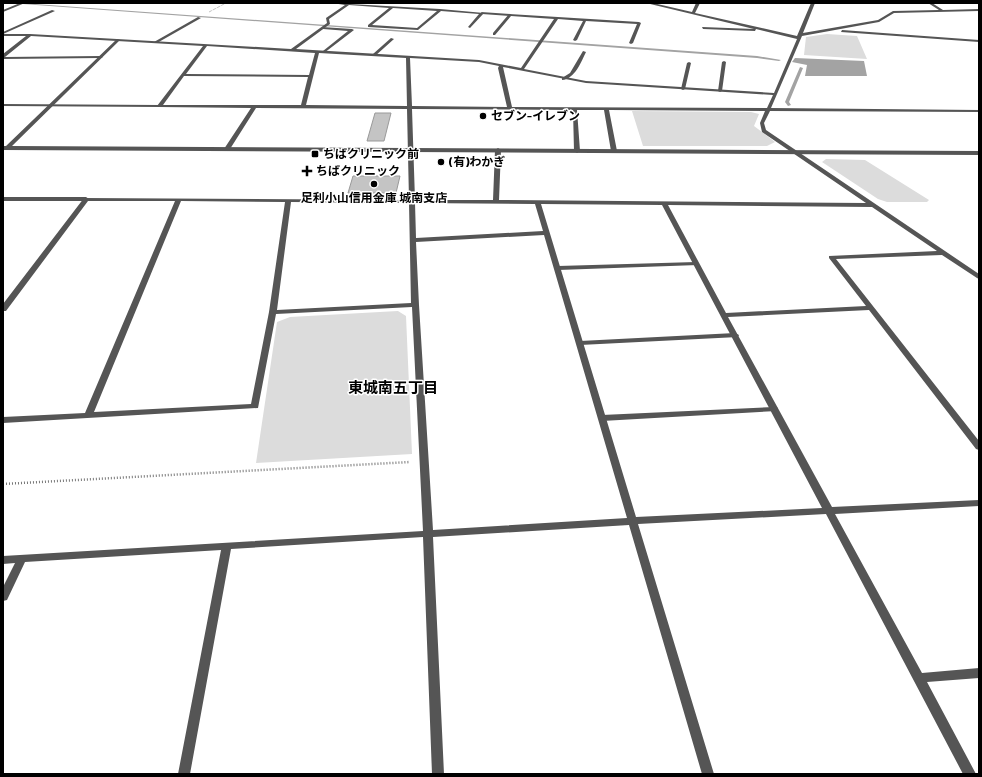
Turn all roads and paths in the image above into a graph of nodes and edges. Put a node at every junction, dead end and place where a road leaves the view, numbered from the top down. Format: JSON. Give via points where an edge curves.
{"nodes":[{"id":1,"x":23,"y":3,"type":"edge"},
{"id":2,"x":226,"y":3,"type":"edge"},
{"id":3,"x":334,"y":3,"type":"edge"},
{"id":4,"x":427,"y":3,"type":"edge"},
{"id":5,"x":650,"y":3,"type":"edge"},
{"id":6,"x":698,"y":3,"type":"edge"},
{"id":7,"x":813,"y":3,"type":"edge"},
{"id":8,"x":930,"y":3,"type":"edge"},
{"id":9,"x":348,"y":4,"type":"junction"},
{"id":10,"x":392,"y":7,"type":"junction"},
{"id":11,"x":422,"y":9,"type":"junction"},
{"id":12,"x":440,"y":10,"type":"junction"},
{"id":13,"x":979,"y":10,"type":"edge"},
{"id":14,"x":3,"y":11,"type":"edge"},
{"id":15,"x":53,"y":11,"type":"dead end"},
{"id":16,"x":944,"y":11,"type":"junction"},
{"id":17,"x":209,"y":13,"type":"dead end"},
{"id":18,"x":482,"y":13,"type":"junction"},
{"id":19,"x":693,"y":13,"type":"junction"},
{"id":20,"x":510,"y":15,"type":"junction"},
{"id":21,"x":199,"y":18,"type":"dead end"},
{"id":22,"x":557,"y":18,"type":"junction"},
{"id":23,"x":585,"y":20,"type":"junction"},
{"id":24,"x":323,"y":28,"type":"junction"},
{"id":25,"x":470,"y":28,"type":"dead end"},
{"id":26,"x":703,"y":28,"type":"dead end"},
{"id":27,"x":761,"y":28,"type":"junction"},
{"id":28,"x":832,"y":30,"type":"junction"},
{"id":29,"x":3,"y":34,"type":"edge"},
{"id":30,"x":494,"y":34,"type":"dead end"},
{"id":31,"x":30,"y":35,"type":"junction"},
{"id":32,"x":799,"y":36,"type":"junction"},
{"id":33,"x":118,"y":40,"type":"junction"},
{"id":34,"x":392,"y":40,"type":"dead end"},
{"id":35,"x":575,"y":40,"type":"dead end"},
{"id":36,"x":979,"y":41,"type":"edge"},
{"id":37,"x":156,"y":42,"type":"junction"},
{"id":38,"x":631,"y":43,"type":"dead end"},
{"id":39,"x":205,"y":46,"type":"junction"},
{"id":40,"x":291,"y":51,"type":"junction"},
{"id":41,"x":317,"y":52,"type":"junction"},
{"id":42,"x":324,"y":52,"type":"junction"},
{"id":43,"x":584,"y":52,"type":"dead end"},
{"id":44,"x":374,"y":55,"type":"junction"},
{"id":45,"x":408,"y":56,"type":"junction"},
{"id":46,"x":3,"y":57,"type":"edge"},
{"id":47,"x":101,"y":57,"type":"junction"},
{"id":48,"x":724,"y":62,"type":"dead end"},
{"id":49,"x":689,"y":63,"type":"dead end"},
{"id":50,"x":502,"y":65,"type":"junction"},
{"id":51,"x":522,"y":69,"type":"junction"},
{"id":52,"x":182,"y":75,"type":"junction"},
{"id":53,"x":311,"y":76,"type":"junction"},
{"id":54,"x":564,"y":79,"type":"junction"},
{"id":55,"x":683,"y":89,"type":"junction"},
{"id":56,"x":720,"y":91,"type":"junction"},
{"id":57,"x":776,"y":94,"type":"junction"},
{"id":58,"x":3,"y":105,"type":"edge"},
{"id":59,"x":51,"y":106,"type":"junction"},
{"id":60,"x":159,"y":106,"type":"junction"},
{"id":61,"x":254,"y":107,"type":"junction"},
{"id":62,"x":303,"y":107,"type":"junction"},
{"id":63,"x":408,"y":107,"type":"junction"},
{"id":64,"x":510,"y":108,"type":"junction"},
{"id":65,"x":575,"y":108,"type":"junction"},
{"id":66,"x":606,"y":109,"type":"junction"},
{"id":67,"x":767,"y":110,"type":"junction"},
{"id":68,"x":979,"y":111,"type":"edge"},
{"id":69,"x":5,"y":148,"type":"edge"},
{"id":70,"x":227,"y":149,"type":"junction"},
{"id":71,"x":410,"y":150,"type":"junction"},
{"id":72,"x":498,"y":150,"type":"junction"},
{"id":73,"x":577,"y":151,"type":"junction"},
{"id":74,"x":614,"y":151,"type":"junction"},
{"id":75,"x":3,"y":152,"type":"edge"},
{"id":76,"x":798,"y":152,"type":"junction"},
{"id":77,"x":979,"y":153,"type":"edge"},
{"id":78,"x":3,"y":199,"type":"edge"},
{"id":79,"x":86,"y":199,"type":"junction"},
{"id":80,"x":178,"y":201,"type":"junction"},
{"id":81,"x":288,"y":202,"type":"junction"},
{"id":82,"x":412,"y":202,"type":"junction"},
{"id":83,"x":496,"y":203,"type":"junction"},
{"id":84,"x":538,"y":203,"type":"junction"},
{"id":85,"x":664,"y":204,"type":"junction"},
{"id":86,"x":873,"y":205,"type":"junction"},
{"id":87,"x":547,"y":233,"type":"junction"},
{"id":88,"x":413,"y":240,"type":"junction"},
{"id":89,"x":943,"y":253,"type":"junction"},
{"id":90,"x":696,"y":264,"type":"junction"},
{"id":91,"x":558,"y":268,"type":"junction"},
{"id":92,"x":979,"y":277,"type":"edge"},
{"id":93,"x":415,"y":305,"type":"junction"},
{"id":94,"x":870,"y":308,"type":"junction"},
{"id":95,"x":3,"y":309,"type":"edge"},
{"id":96,"x":273,"y":312,"type":"junction"},
{"id":97,"x":723,"y":315,"type":"junction"},
{"id":98,"x":734,"y":335,"type":"junction"},
{"id":99,"x":580,"y":343,"type":"junction"},
{"id":100,"x":774,"y":409,"type":"junction"},
{"id":101,"x":88,"y":416,"type":"junction"},
{"id":102,"x":602,"y":418,"type":"junction"},
{"id":103,"x":3,"y":420,"type":"edge"},
{"id":104,"x":979,"y":447,"type":"edge"},
{"id":105,"x":422,"y":461,"type":"junction"},
{"id":106,"x":3,"y":484,"type":"edge"},
{"id":107,"x":979,"y":503,"type":"edge"},
{"id":108,"x":829,"y":512,"type":"junction"},
{"id":109,"x":633,"y":521,"type":"junction"},
{"id":110,"x":428,"y":535,"type":"junction"},
{"id":111,"x":228,"y":547,"type":"junction"},
{"id":112,"x":22,"y":559,"type":"junction"},
{"id":113,"x":3,"y":560,"type":"edge"},
{"id":114,"x":3,"y":597,"type":"edge"},
{"id":115,"x":979,"y":674,"type":"edge"},
{"id":116,"x":919,"y":678,"type":"junction"},
{"id":117,"x":184,"y":774,"type":"edge"},
{"id":118,"x":438,"y":774,"type":"edge"},
{"id":119,"x":708,"y":774,"type":"edge"},
{"id":120,"x":970,"y":774,"type":"edge"}],
"edges":[{"from":1,"to":14,"type":"street"},
{"from":2,"to":17,"type":"path"},
{"from":3,"to":9,"type":"street"},
{"from":4,"to":11,"type":"street"},
{"from":5,"to":19,"type":"street"},
{"from":6,"to":19,"type":"street"},
{"from":7,"to":32,"type":"street"},
{"from":8,"to":16,"type":"street"},
{"from":9,"to":10,"type":"street"},
{"from":9,"to":24,"type":"street","via":[[327,19],[329,23]]},
{"from":10,"to":11,"type":"street"},
{"from":10,"to":12,"type":"street","via":[[369,26],[418,29]]},
{"from":11,"to":12,"type":"street"},
{"from":12,"to":18,"type":"street"},
{"from":13,"to":16,"type":"street"},
{"from":15,"to":29,"type":"street"},
{"from":16,"to":28,"type":"street","via":[[892,12],[879,20]]},
{"from":18,"to":20,"type":"street"},
{"from":18,"to":25,"type":"street"},
{"from":19,"to":27,"type":"street"},
{"from":20,"to":22,"type":"street"},
{"from":20,"to":30,"type":"street"},
{"from":21,"to":37,"type":"street"},
{"from":22,"to":23,"type":"street"},
{"from":22,"to":51,"type":"street"},
{"from":23,"to":35,"type":"street"},
{"from":23,"to":38,"type":"street","via":[[639,24]]},
{"from":24,"to":40,"type":"street"},
{"from":24,"to":42,"type":"street","via":[[352,30]]},
{"from":26,"to":27,"type":"street"},
{"from":27,"to":32,"type":"street"},
{"from":28,"to":32,"type":"street"},
{"from":28,"to":36,"type":"street"},
{"from":29,"to":31,"type":"street"},
{"from":31,"to":33,"type":"street"},
{"from":31,"to":46,"type":"street"},
{"from":32,"to":57,"type":"street"},
{"from":33,"to":37,"type":"street"},
{"from":33,"to":47,"type":"street"},
{"from":34,"to":44,"type":"street"},
{"from":37,"to":39,"type":"street"},
{"from":39,"to":40,"type":"street"},
{"from":39,"to":52,"type":"street"},
{"from":40,"to":41,"type":"street"},
{"from":41,"to":42,"type":"street"},
{"from":41,"to":53,"type":"street"},
{"from":42,"to":44,"type":"street"},
{"from":43,"to":54,"type":"street","via":[[572,74]]},
{"from":44,"to":45,"type":"street"},
{"from":45,"to":50,"type":"street"},
{"from":45,"to":63,"type":"street"},
{"from":46,"to":47,"type":"street"},
{"from":47,"to":59,"type":"street"},
{"from":48,"to":56,"type":"street"},
{"from":49,"to":55,"type":"street"},
{"from":50,"to":51,"type":"street"},
{"from":50,"to":64,"type":"street","via":[[500,68]]},
{"from":51,"to":54,"type":"street"},
{"from":52,"to":53,"type":"street"},
{"from":52,"to":60,"type":"street"},
{"from":53,"to":62,"type":"street"},
{"from":54,"to":55,"type":"street"},
{"from":55,"to":56,"type":"street"},
{"from":56,"to":57,"type":"street"},
{"from":57,"to":67,"type":"street"},
{"from":58,"to":59,"type":"street"},
{"from":59,"to":60,"type":"street"},
{"from":59,"to":69,"type":"street"},
{"from":60,"to":61,"type":"street"},
{"from":61,"to":62,"type":"street"},
{"from":61,"to":70,"type":"street"},
{"from":62,"to":63,"type":"street"},
{"from":63,"to":64,"type":"street"},
{"from":63,"to":71,"type":"street"},
{"from":64,"to":65,"type":"street"},
{"from":65,"to":66,"type":"street"},
{"from":65,"to":73,"type":"street"},
{"from":66,"to":67,"type":"street"},
{"from":66,"to":74,"type":"street"},
{"from":67,"to":68,"type":"street"},
{"from":67,"to":76,"type":"street","via":[[762,123],[764,131]]},
{"from":69,"to":70,"type":"street"},
{"from":69,"to":75,"type":"street"},
{"from":70,"to":71,"type":"street"},
{"from":71,"to":72,"type":"street"},
{"from":71,"to":82,"type":"street"},
{"from":72,"to":73,"type":"street"},
{"from":72,"to":83,"type":"street"},
{"from":73,"to":74,"type":"street"},
{"from":74,"to":76,"type":"street"},
{"from":76,"to":77,"type":"street"},
{"from":76,"to":86,"type":"street"},
{"from":78,"to":79,"type":"street"},
{"from":79,"to":80,"type":"street"},
{"from":79,"to":95,"type":"street"},
{"from":80,"to":81,"type":"street"},
{"from":80,"to":101,"type":"street"},
{"from":81,"to":82,"type":"street"},
{"from":81,"to":96,"type":"street"},
{"from":82,"to":83,"type":"street"},
{"from":82,"to":88,"type":"street"},
{"from":83,"to":84,"type":"street"},
{"from":84,"to":85,"type":"street"},
{"from":84,"to":87,"type":"street"},
{"from":85,"to":86,"type":"street"},
{"from":85,"to":90,"type":"street"},
{"from":86,"to":89,"type":"street"},
{"from":87,"to":88,"type":"street"},
{"from":87,"to":91,"type":"street"},
{"from":88,"to":93,"type":"street"},
{"from":89,"to":92,"type":"street"},
{"from":89,"to":94,"type":"street","via":[[831,257]]},
{"from":90,"to":91,"type":"street"},
{"from":90,"to":97,"type":"street"},
{"from":91,"to":99,"type":"street"},
{"from":93,"to":96,"type":"street"},
{"from":93,"to":105,"type":"street"},
{"from":94,"to":97,"type":"street"},
{"from":94,"to":104,"type":"street"},
{"from":96,"to":101,"type":"street","via":[[255,406]]},
{"from":97,"to":98,"type":"street"},
{"from":98,"to":99,"type":"street"},
{"from":98,"to":100,"type":"street"},
{"from":99,"to":102,"type":"street"},
{"from":100,"to":102,"type":"street"},
{"from":100,"to":108,"type":"street"},
{"from":101,"to":103,"type":"street"},
{"from":102,"to":109,"type":"street"},
{"from":105,"to":106,"type":"path"},
{"from":105,"to":110,"type":"street"},
{"from":107,"to":108,"type":"street"},
{"from":108,"to":109,"type":"street"},
{"from":108,"to":116,"type":"street"},
{"from":109,"to":110,"type":"street"},
{"from":109,"to":119,"type":"street"},
{"from":110,"to":111,"type":"street"},
{"from":110,"to":118,"type":"street"},
{"from":111,"to":112,"type":"street"},
{"from":111,"to":117,"type":"street"},
{"from":112,"to":113,"type":"street"},
{"from":112,"to":114,"type":"street"},
{"from":115,"to":116,"type":"street"},
{"from":116,"to":120,"type":"street"}]}
